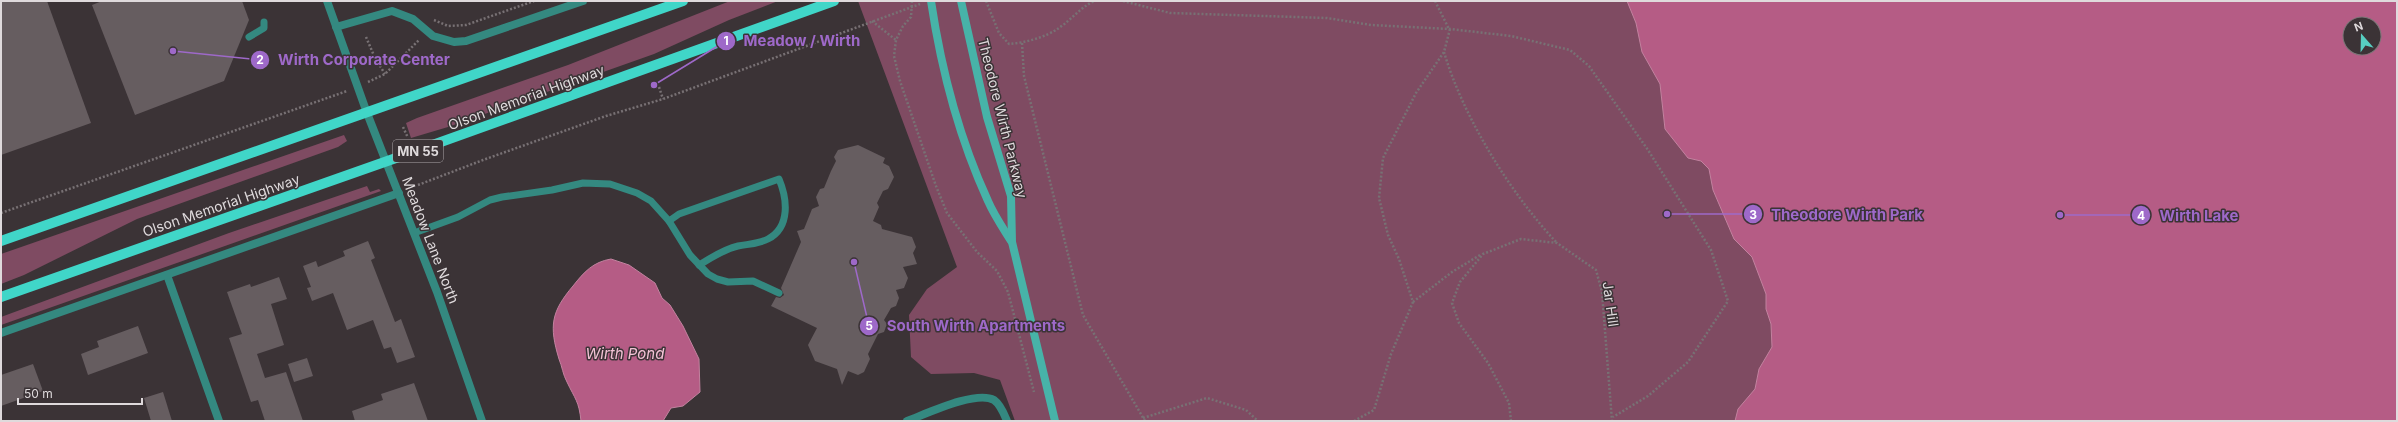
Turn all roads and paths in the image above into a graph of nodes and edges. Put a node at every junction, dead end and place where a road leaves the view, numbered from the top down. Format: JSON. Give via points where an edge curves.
{"nodes":[{"id":1,"x":327,"y":1,"type":"edge"},
{"id":2,"x":534,"y":1,"type":"edge"},
{"id":3,"x":583,"y":1,"type":"edge"},
{"id":4,"x":683,"y":1,"type":"edge"},
{"id":5,"x":834,"y":1,"type":"edge"},
{"id":6,"x":912,"y":1,"type":"edge"},
{"id":7,"x":931,"y":1,"type":"edge"},
{"id":8,"x":961,"y":1,"type":"edge"},
{"id":9,"x":986,"y":1,"type":"edge"},
{"id":10,"x":1094,"y":1,"type":"edge"},
{"id":11,"x":1124,"y":1,"type":"edge"},
{"id":12,"x":1435,"y":1,"type":"edge"},
{"id":13,"x":913,"y":6,"type":"junction"},
{"id":14,"x":872,"y":21,"type":"junction"},
{"id":15,"x":264,"y":22,"type":"dead end"},
{"id":16,"x":336,"y":28,"type":"junction"},
{"id":17,"x":1450,"y":29,"type":"junction"},
{"id":18,"x":426,"y":31,"type":"junction"},
{"id":19,"x":366,"y":36,"type":"dead end"},
{"id":20,"x":249,"y":37,"type":"dead end"},
{"id":21,"x":896,"y":40,"type":"junction"},
{"id":22,"x":1022,"y":43,"type":"junction"},
{"id":23,"x":1444,"y":52,"type":"junction"},
{"id":24,"x":385,"y":74,"type":"junction"},
{"id":25,"x":358,"y":86,"type":"junction"},
{"id":26,"x":659,"y":87,"type":"dead end"},
{"id":27,"x":663,"y":100,"type":"junction"},
{"id":28,"x":367,"y":113,"type":"junction"},
{"id":29,"x":403,"y":127,"type":"dead end"},
{"id":30,"x":408,"y":138,"type":"dead end"},
{"id":31,"x":388,"y":161,"type":"junction"},
{"id":32,"x":418,"y":185,"type":"dead end"},
{"id":33,"x":399,"y":194,"type":"junction"},
{"id":34,"x":1,"y":214,"type":"edge"},
{"id":35,"x":669,"y":221,"type":"junction"},
{"id":36,"x":414,"y":233,"type":"junction"},
{"id":37,"x":1,"y":240,"type":"edge"},
{"id":38,"x":1012,"y":242,"type":"junction"},
{"id":39,"x":1557,"y":243,"type":"junction"},
{"id":40,"x":1483,"y":254,"type":"junction"},
{"id":41,"x":699,"y":265,"type":"junction"},
{"id":42,"x":167,"y":275,"type":"junction"},
{"id":43,"x":779,"y":293,"type":"dead end"},
{"id":44,"x":1,"y":297,"type":"edge"},
{"id":45,"x":1413,"y":302,"type":"junction"},
{"id":46,"x":1,"y":333,"type":"edge"},
{"id":47,"x":1036,"y":399,"type":"dead end"},
{"id":48,"x":1143,"y":418,"type":"junction"},
{"id":49,"x":1612,"y":419,"type":"edge"},
{"id":50,"x":219,"y":421,"type":"edge"},
{"id":51,"x":482,"y":421,"type":"edge"},
{"id":52,"x":907,"y":421,"type":"edge"},
{"id":53,"x":1007,"y":421,"type":"edge"},
{"id":54,"x":1055,"y":421,"type":"edge"},
{"id":55,"x":1145,"y":421,"type":"edge"},
{"id":56,"x":1258,"y":421,"type":"edge"},
{"id":57,"x":1354,"y":421,"type":"edge"},
{"id":58,"x":1511,"y":421,"type":"edge"}],
"edges":[{"from":1,"to":16,"type":"street","name":"Meadow Lane North"},
{"from":2,"to":18,"type":"path","via":[[466,25],[448,26],[434,20]]},
{"from":3,"to":18,"type":"street","via":[[466,41],[442,40]]},
{"from":4,"to":28,"type":"main road"},
{"from":5,"to":31,"type":"main road","name":"Olson Memorial Highway","number":"MN 55"},
{"from":6,"to":13,"type":"path"},
{"from":7,"to":38,"type":"street","name":"Theodore Wirth Parkway","via":[[948,88],[988,202]]},
{"from":8,"to":38,"type":"street","name":"Theodore Wirth Parkway","via":[[988,117],[1011,196]]},
{"from":9,"to":22,"type":"path","via":[[999,33],[1009,44]]},
{"from":10,"to":22,"type":"path","via":[[1082,7],[1059,28]]},
{"from":11,"to":17,"type":"path","via":[[1170,13],[1327,18],[1371,26]]},
{"from":12,"to":17,"type":"path"},
{"from":13,"to":14,"type":"path"},
{"from":13,"to":21,"type":"path","via":[[911,17]]},
{"from":14,"to":21,"type":"path"},
{"from":14,"to":27,"type":"path"},
{"from":15,"to":20,"type":"lane","via":[[264,28]]},
{"from":16,"to":18,"type":"street","via":[[392,11],[413,19]]},
{"from":16,"to":25,"type":"street","name":"Meadow Lane North"},
{"from":17,"to":23,"type":"path"},
{"from":17,"to":49,"type":"path","via":[[1511,36],[1570,50],[1589,66],[1711,250],[1728,301],[1688,362],[1648,396]]},
{"from":18,"to":24,"type":"path"},
{"from":19,"to":24,"type":"path"},
{"from":21,"to":47,"type":"path","via":[[894,56],[900,81],[936,186],[947,213],[997,271],[1008,292]]},
{"from":22,"to":48,"type":"path","via":[[1024,76],[1083,316]]},
{"from":23,"to":39,"type":"path","via":[[1452,78],[1480,133],[1518,196]]},
{"from":23,"to":45,"type":"path","via":[[1416,93],[1383,158],[1379,198],[1388,235]]},
{"from":24,"to":25,"type":"path"},
{"from":25,"to":28,"type":"street","name":"Meadow Lane North"},
{"from":25,"to":34,"type":"path"},
{"from":26,"to":27,"type":"path"},
{"from":27,"to":32,"type":"path","via":[[606,116]]},
{"from":28,"to":31,"type":"street","name":"Meadow Lane North"},
{"from":28,"to":37,"type":"main road"},
{"from":29,"to":30,"type":"path"},
{"from":31,"to":33,"type":"street","name":"Meadow Lane North"},
{"from":31,"to":44,"type":"main road","name":"Olson Memorial Highway","number":"MN 55"},
{"from":33,"to":36,"type":"street","name":"Meadow Lane North"},
{"from":33,"to":42,"type":"street"},
{"from":35,"to":36,"type":"lane","via":[[651,202],[637,193],[597,182],[490,200],[458,217]]},
{"from":35,"to":41,"type":"lane"},
{"from":35,"to":41,"type":"lane","via":[[679,214],[779,179],[786,197],[786,206],[781,226],[776,234],[754,244],[728,250]]},
{"from":36,"to":51,"type":"street","name":"Meadow Lane North"},
{"from":38,"to":54,"type":"street","name":"Theodore Wirth Parkway"},
{"from":39,"to":40,"type":"path","name":"Jar Hill","via":[[1521,239]]},
{"from":39,"to":49,"type":"path","name":"Jar Hill","via":[[1596,270],[1602,292]]},
{"from":40,"to":45,"type":"path","via":[[1452,272]]},
{"from":40,"to":58,"type":"path","name":"Jar Hill","via":[[1460,282],[1452,303],[1459,323],[1488,362],[1509,403]]},
{"from":41,"to":43,"type":"lane","via":[[717,279],[728,282],[752,281]]},
{"from":42,"to":46,"type":"street"},
{"from":42,"to":50,"type":"street"},
{"from":45,"to":57,"type":"path","via":[[1391,354],[1374,410]]},
{"from":48,"to":55,"type":"path"},
{"from":48,"to":56,"type":"path","via":[[1207,398],[1246,410]]},
{"from":52,"to":53,"type":"street","via":[[970,399],[986,398],[994,400],[1001,407]]}]}
